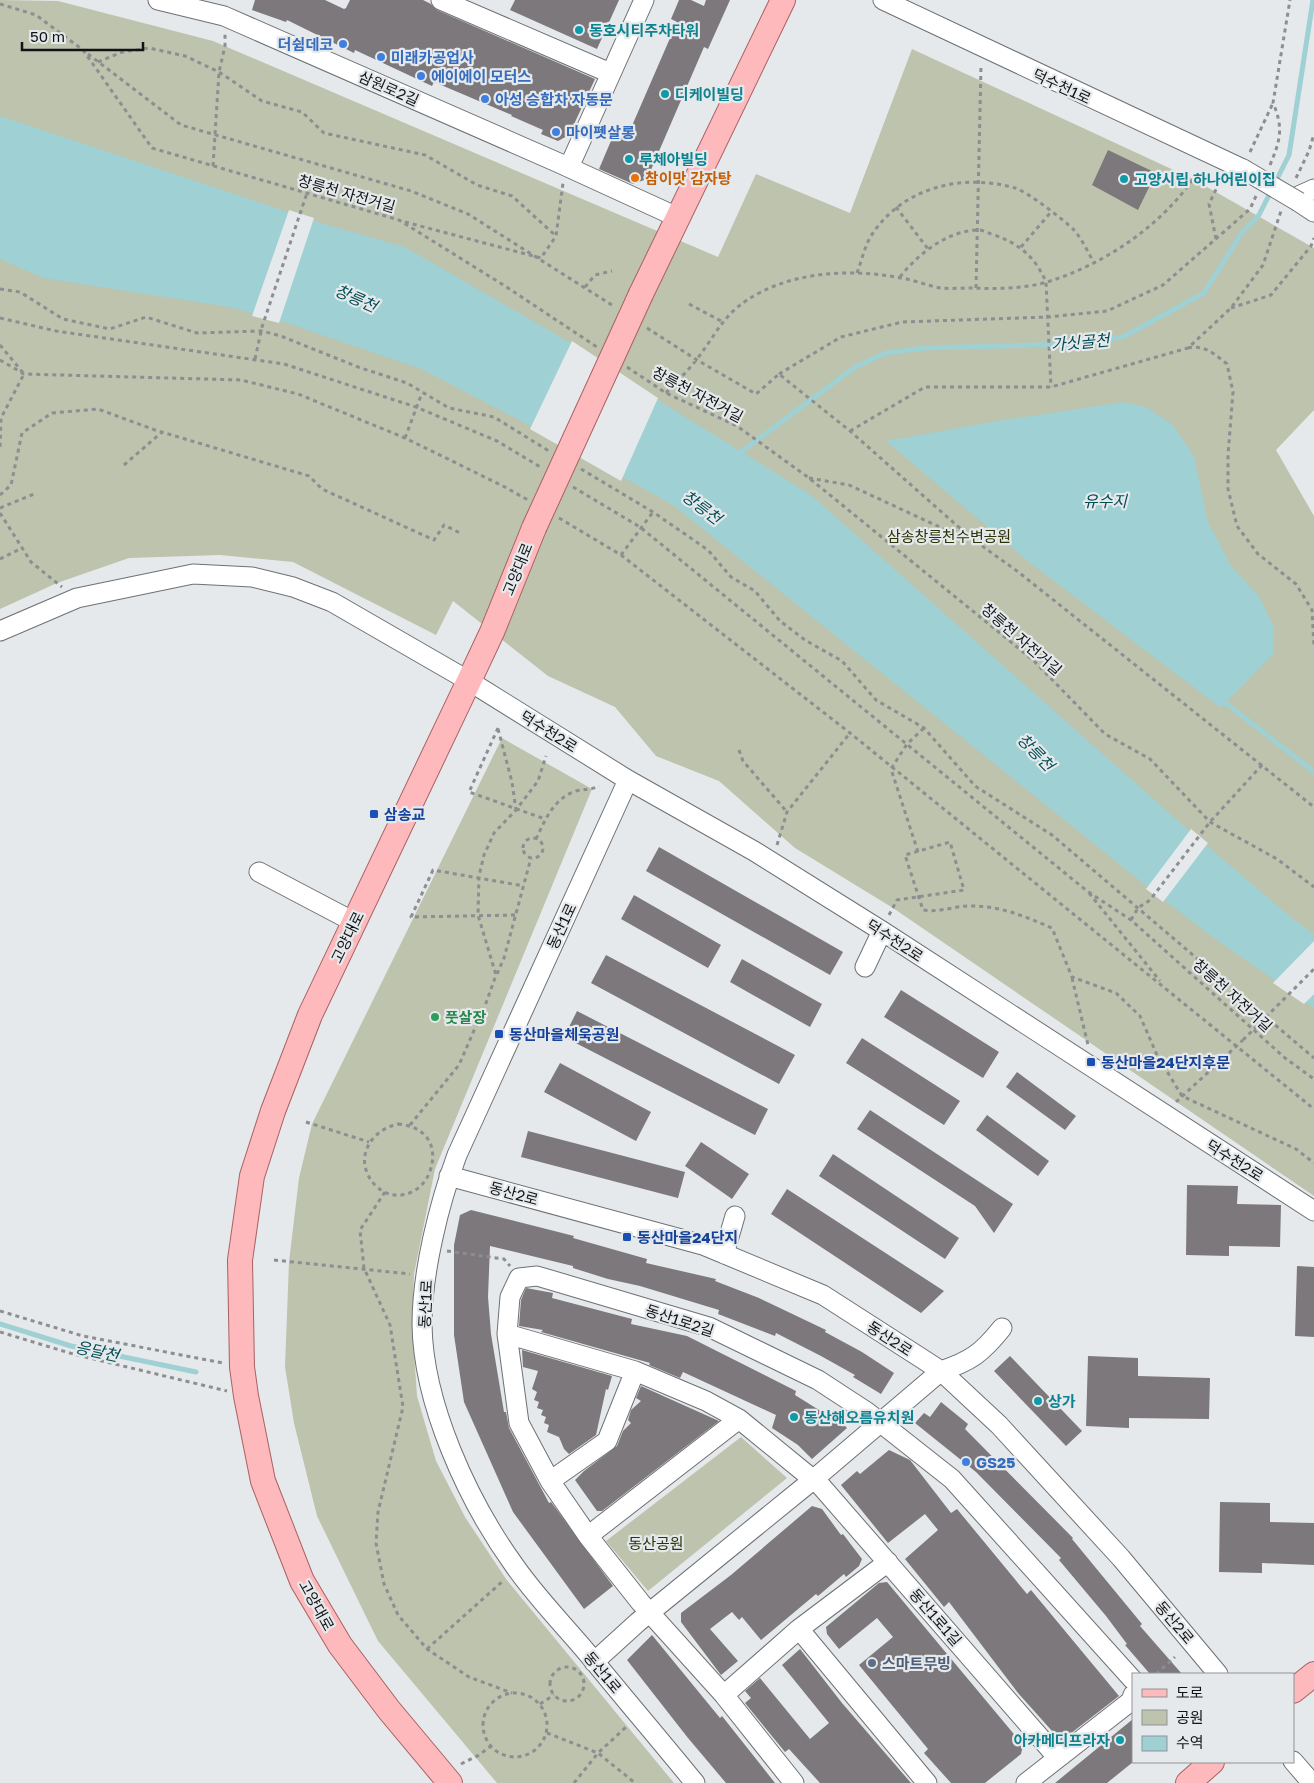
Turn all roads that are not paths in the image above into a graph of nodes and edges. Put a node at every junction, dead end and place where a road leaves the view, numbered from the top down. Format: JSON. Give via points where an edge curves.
{"nodes":[{"id":1,"x":158,"y":0,"type":"edge"},
{"id":2,"x":441,"y":0,"type":"edge"},
{"id":3,"x":644,"y":0,"type":"edge"},
{"id":4,"x":783,"y":0,"type":"edge"},
{"id":5,"x":883,"y":0,"type":"edge"},
{"id":6,"x":226,"y":16,"type":"edge"},
{"id":7,"x":610,"y":73,"type":"junction"},
{"id":8,"x":566,"y":173,"type":"junction"},
{"id":9,"x":1314,"y":189,"type":"edge"},
{"id":10,"x":1297,"y":200,"type":"edge"},
{"id":11,"x":677,"y":217,"type":"junction"},
{"id":12,"x":0,"y":631,"type":"edge"},
{"id":13,"x":469,"y":681,"type":"junction"},
{"id":14,"x":628,"y":780,"type":"junction"},
{"id":15,"x":259,"y":872,"type":"dead end"},
{"id":16,"x":354,"y":922,"type":"junction"},
{"id":17,"x":886,"y":923,"type":"junction"},
{"id":18,"x":865,"y":967,"type":"dead end"},
{"id":19,"x":449,"y":1176,"type":"junction"},
{"id":20,"x":1314,"y":1211,"type":"edge"},
{"id":21,"x":735,"y":1216,"type":"dead end"},
{"id":22,"x":724,"y":1254,"type":"junction"},
{"id":23,"x":1002,"y":1328,"type":"dead end"},
{"id":24,"x":507,"y":1334,"type":"junction"},
{"id":25,"x":635,"y":1371,"type":"junction"},
{"id":26,"x":941,"y":1371,"type":"junction"},
{"id":27,"x":739,"y":1419,"type":"junction"},
{"id":28,"x":879,"y":1422,"type":"junction"},
{"id":29,"x":814,"y":1479,"type":"junction"},
{"id":30,"x":550,"y":1480,"type":"junction"},
{"id":31,"x":588,"y":1536,"type":"junction"},
{"id":32,"x":888,"y":1562,"type":"junction"},
{"id":33,"x":650,"y":1613,"type":"junction"},
{"id":34,"x":799,"y":1629,"type":"junction"},
{"id":35,"x":594,"y":1662,"type":"junction"},
{"id":36,"x":1217,"y":1673,"type":"edge"},
{"id":37,"x":1314,"y":1674,"type":"edge"},
{"id":38,"x":1132,"y":1679,"type":"edge"},
{"id":39,"x":1294,"y":1690,"type":"edge"},
{"id":40,"x":724,"y":1695,"type":"junction"},
{"id":41,"x":1132,"y":1698,"type":"edge"},
{"id":42,"x":1057,"y":1757,"type":"junction"},
{"id":43,"x":1294,"y":1762,"type":"edge"},
{"id":44,"x":1211,"y":1763,"type":"edge"},
{"id":45,"x":455,"y":1773,"type":"edge"},
{"id":46,"x":695,"y":1783,"type":"edge"},
{"id":47,"x":794,"y":1783,"type":"edge"},
{"id":48,"x":926,"y":1783,"type":"edge"},
{"id":49,"x":1026,"y":1783,"type":"edge"},
{"id":50,"x":1189,"y":1783,"type":"edge"},
{"id":51,"x":1312,"y":1783,"type":"edge"}],
"edges":[{"from":1,"to":6,"type":"street","name":"삼원로2길"},
{"from":2,"to":7,"type":"street"},
{"from":3,"to":7,"type":"street"},
{"from":4,"to":11,"type":"main road"},
{"from":5,"to":10,"type":"street","name":"덕수천1로","bridge":true,"via":[[1243,169]]},
{"from":6,"to":8,"type":"street","name":"삼원로2길"},
{"from":7,"to":8,"type":"street"},
{"from":8,"to":11,"type":"street","name":"삼원로2길"},
{"from":9,"to":10,"type":"street"},
{"from":11,"to":13,"type":"main road","name":"고양대로","bridge":true,"via":[[534,528]]},
{"from":12,"to":13,"type":"street","name":"덕수천2로","via":[[77,598],[134,585],[193,574],[252,578],[293,587],[332,602]]},
{"from":13,"to":14,"type":"street","name":"덕수천2로"},
{"from":13,"to":16,"type":"main road","name":"고양대로"},
{"from":14,"to":17,"type":"street","name":"덕수천2로"},
{"from":14,"to":19,"type":"street","name":"동산1로"},
{"from":15,"to":16,"type":"street"},
{"from":16,"to":45,"type":"main road","name":"고양대로","via":[[310,1015],[252,1176],[240,1260],[242,1367],[263,1481],[302,1581],[340,1645],[389,1710]]},
{"from":17,"to":18,"type":"street"},
{"from":17,"to":20,"type":"street","name":"덕수천2로"},
{"from":19,"to":22,"type":"street","name":"동산2로","via":[[702,1245]]},
{"from":19,"to":35,"type":"street","name":"동산1로","via":[[426,1277],[422,1325],[431,1388],[454,1458],[482,1515],[514,1566]]},
{"from":21,"to":22,"type":"street"},
{"from":22,"to":26,"type":"street","name":"동산2로","via":[[824,1295]]},
{"from":23,"to":26,"type":"street","via":[[967,1362]]},
{"from":24,"to":25,"type":"street"},
{"from":24,"to":28,"type":"street","name":"동산1로2길","via":[[510,1296],[519,1278],[538,1276],[709,1328],[818,1380]]},
{"from":24,"to":30,"type":"street","via":[[519,1423]]},
{"from":25,"to":27,"type":"street","via":[[706,1401]]},
{"from":25,"to":30,"type":"street","via":[[607,1441]]},
{"from":26,"to":28,"type":"street"},
{"from":26,"to":36,"type":"street","name":"동산2로","via":[[999,1424],[1121,1558]]},
{"from":27,"to":29,"type":"street"},
{"from":27,"to":31,"type":"street"},
{"from":28,"to":29,"type":"street"},
{"from":28,"to":38,"type":"street","via":[[952,1479]]},
{"from":29,"to":32,"type":"street","name":"동산1로1길"},
{"from":29,"to":33,"type":"street"},
{"from":30,"to":31,"type":"street"},
{"from":31,"to":33,"type":"street"},
{"from":32,"to":34,"type":"street"},
{"from":32,"to":42,"type":"street","name":"동산1로1길"},
{"from":33,"to":35,"type":"street"},
{"from":33,"to":40,"type":"street"},
{"from":34,"to":40,"type":"street"},
{"from":34,"to":48,"type":"street"},
{"from":35,"to":46,"type":"street","name":"동산1로"},
{"from":37,"to":39,"type":"main road"},
{"from":40,"to":47,"type":"street"},
{"from":41,"to":42,"type":"street"},
{"from":42,"to":49,"type":"street"},
{"from":43,"to":51,"type":"street"},
{"from":44,"to":50,"type":"main road"}]}
